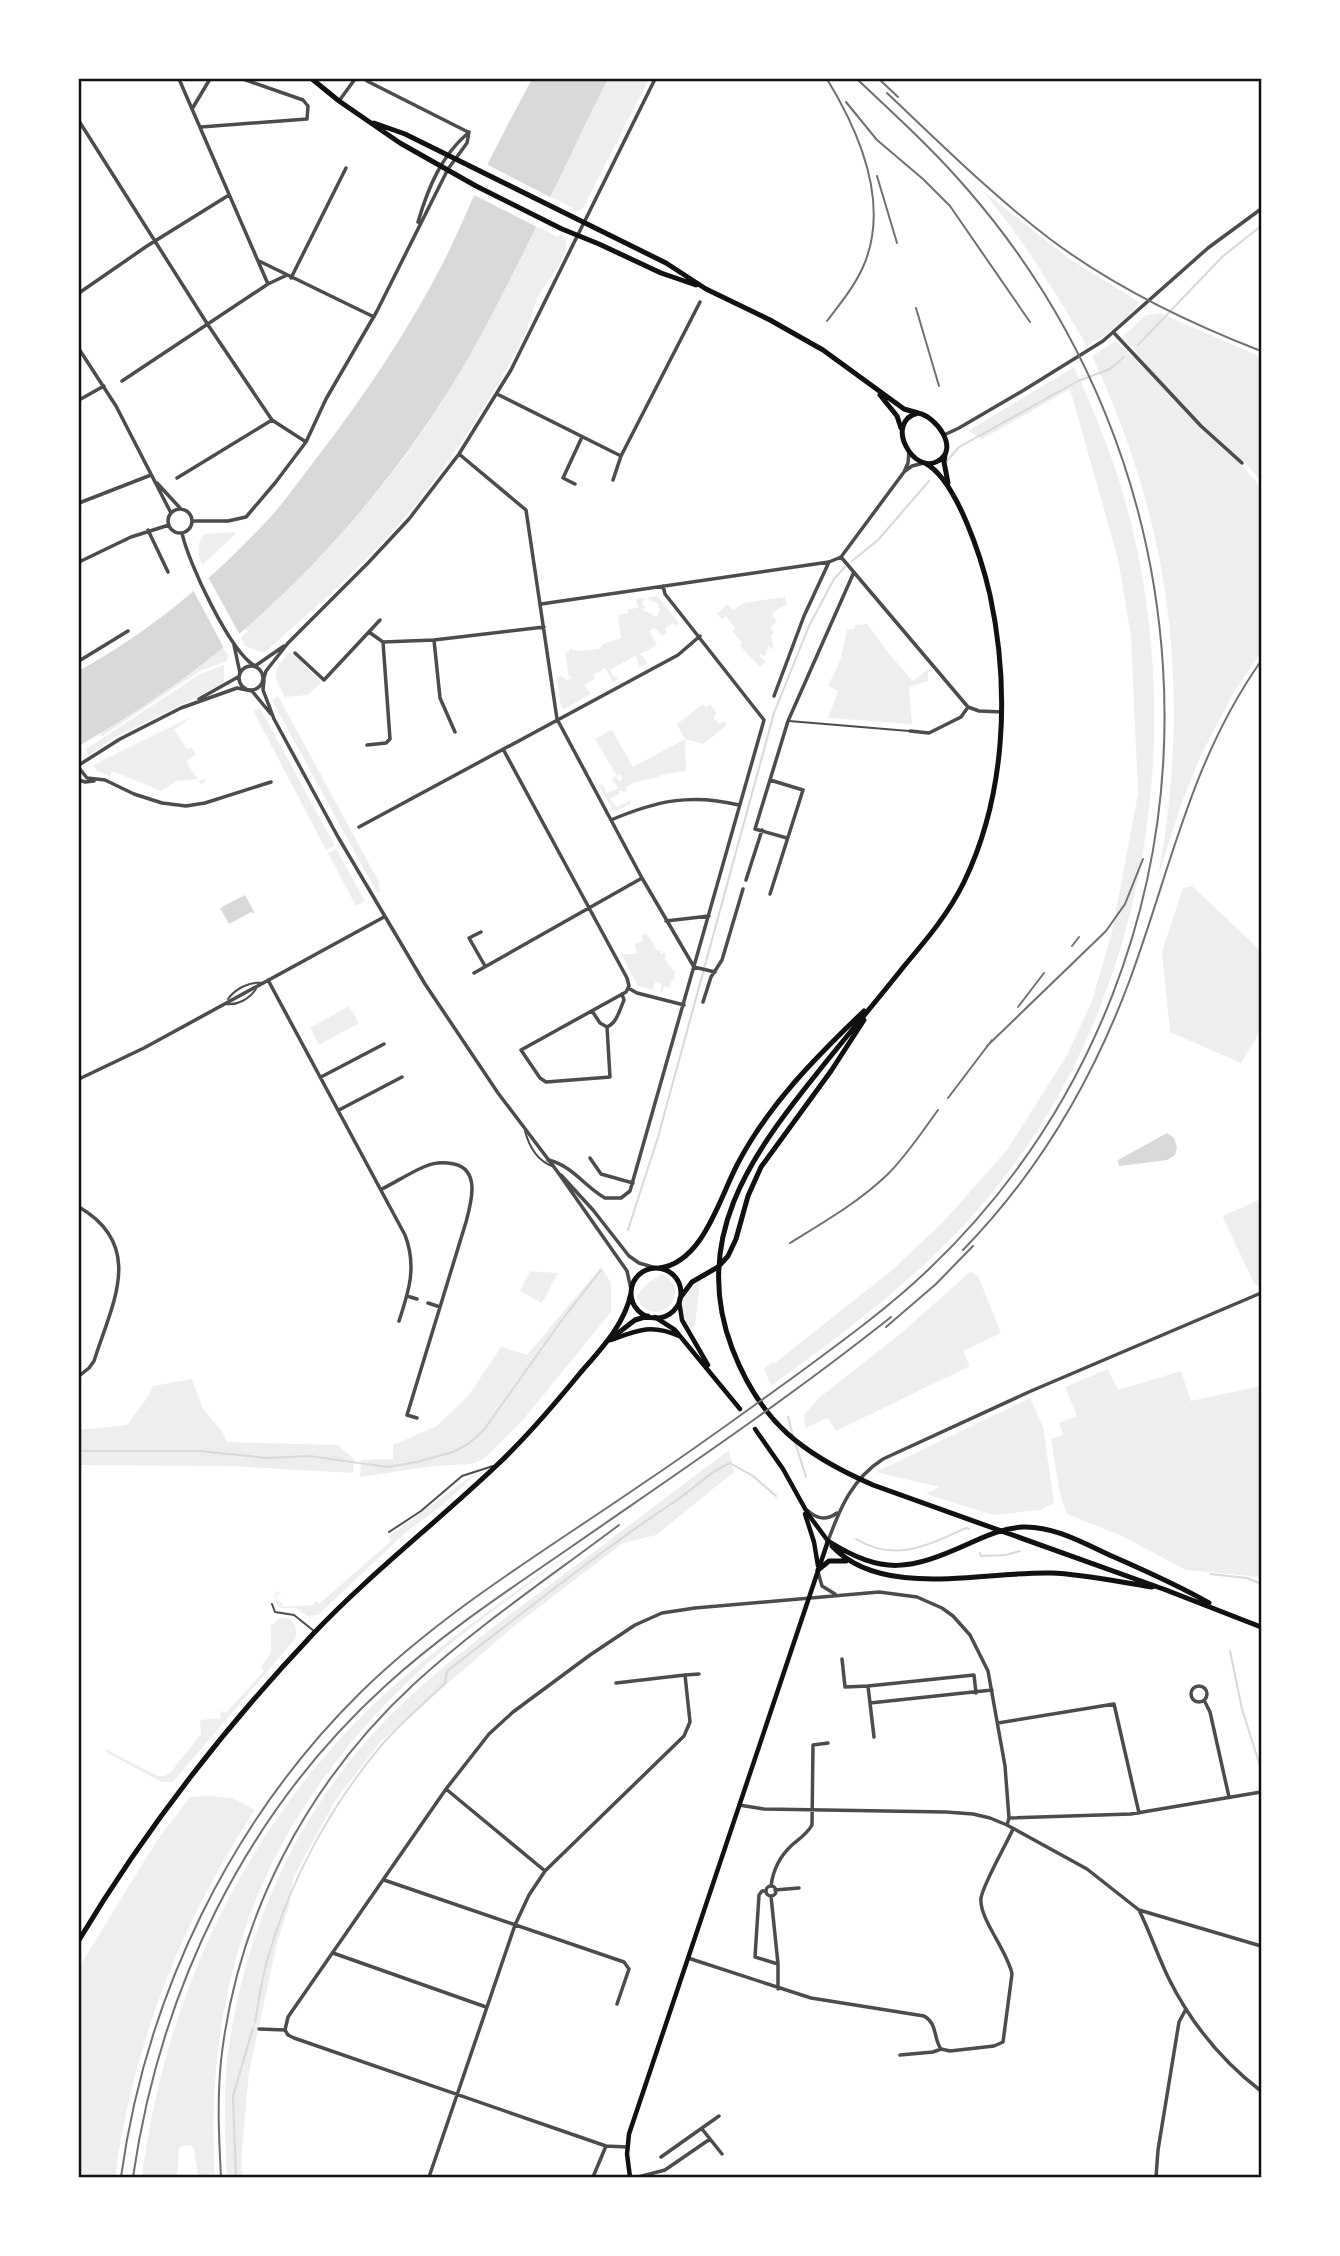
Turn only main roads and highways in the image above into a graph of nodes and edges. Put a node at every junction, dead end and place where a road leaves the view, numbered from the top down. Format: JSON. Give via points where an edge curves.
{"nodes":[{"id":1,"x":312,"y":79,"type":"edge"},
{"id":2,"x":374,"y":123,"type":"junction"},
{"id":3,"x":706,"y":289,"type":"junction"},
{"id":4,"x":868,"y":383,"type":"junction"},
{"id":5,"x":918,"y":413,"type":"junction"},
{"id":6,"x":902,"y":431,"type":"junction"},
{"id":7,"x":945,"y":454,"type":"junction"},
{"id":8,"x":925,"y":463,"type":"junction"},
{"id":9,"x":951,"y":493,"type":"junction"},
{"id":10,"x":881,"y":995,"type":"junction"},
{"id":11,"x":658,"y":1268,"type":"junction"},
{"id":12,"x":631,"y":1291,"type":"junction"},
{"id":13,"x":679,"y":1299,"type":"junction"},
{"id":14,"x":652,"y":1317,"type":"junction"},
{"id":15,"x":680,"y":1336,"type":"junction"},
{"id":16,"x":607,"y":1342,"type":"junction"},
{"id":17,"x":712,"y":1372,"type":"junction"},
{"id":18,"x":740,"y":1409,"type":"dead end"},
{"id":19,"x":755,"y":1429,"type":"dead end"},
{"id":20,"x":803,"y":1506,"type":"junction"},
{"id":21,"x":828,"y":1541,"type":"junction"},
{"id":22,"x":853,"y":1563,"type":"junction"},
{"id":23,"x":818,"y":1570,"type":"junction"},
{"id":24,"x":1166,"y":1590,"type":"junction"},
{"id":25,"x":1224,"y":1612,"type":"junction"},
{"id":26,"x":1261,"y":1628,"type":"edge"},
{"id":27,"x":79,"y":1940,"type":"edge"},
{"id":28,"x":630,"y":2177,"type":"edge"}],
"edges":[{"from":1,"to":2,"type":"main road"},
{"from":2,"to":3,"type":"main road","via":[[666,263]]},
{"from":2,"to":3,"type":"main road","via":[[476,186],[562,229]]},
{"from":3,"to":4,"type":"main road","via":[[811,343]]},
{"from":4,"to":5,"type":"main road","via":[[904,410]]},
{"from":4,"to":6,"type":"main road","via":[[897,416]]},
{"from":5,"to":6,"type":"main road","via":[[906,419]]},
{"from":5,"to":7,"type":"main road","via":[[934,420],[944,435]]},
{"from":6,"to":8,"type":"main road","via":[[909,451]]},
{"from":7,"to":8,"type":"main road","via":[[935,463]]},
{"from":7,"to":9,"type":"main road"},
{"from":8,"to":9,"type":"main road","via":[[943,478]]},
{"from":9,"to":10,"type":"main road","via":[[989,592],[1000,657],[998,759],[983,832],[969,870],[946,913]]},
{"from":10,"to":11,"type":"main road","via":[[809,1065],[757,1131],[702,1237],[682,1258]]},
{"from":10,"to":13,"type":"main road","via":[[761,1167],[728,1256],[692,1282]]},
{"from":10,"to":24,"type":"main road","via":[[770,1133],[740,1185],[725,1226],[719,1281],[722,1312],[741,1369],[773,1419],[794,1441],[832,1466],[873,1485]]},
{"from":11,"to":12,"type":"main road","via":[[641,1273]]},
{"from":11,"to":13,"type":"main road","via":[[677,1280]]},
{"from":12,"to":14,"type":"main road","via":[[636,1308]]},
{"from":12,"to":16,"type":"main road"},
{"from":13,"to":14,"type":"main road","via":[[670,1313]]},
{"from":13,"to":17,"type":"main road","via":[[682,1321]]},
{"from":14,"to":15,"type":"main road"},
{"from":14,"to":16,"type":"main road","via":[[635,1320]]},
{"from":15,"to":16,"type":"main road","via":[[649,1328]]},
{"from":15,"to":17,"type":"main road"},
{"from":16,"to":27,"type":"main road","via":[[497,1465],[315,1632],[238,1716],[124,1868]]},
{"from":17,"to":18,"type":"main road"},
{"from":19,"to":20,"type":"main road"},
{"from":20,"to":21,"type":"main road"},
{"from":20,"to":23,"type":"main road"},
{"from":21,"to":22,"type":"main road"},
{"from":21,"to":23,"type":"main road"},
{"from":21,"to":25,"type":"main road","via":[[870,1562],[900,1566],[927,1562],[1002,1530],[1043,1529],[1174,1583]]},
{"from":22,"to":23,"type":"main road","via":[[833,1560]]},
{"from":22,"to":24,"type":"main road","via":[[900,1578],[1050,1573]]},
{"from":23,"to":28,"type":"main road","via":[[631,2127],[627,2147]]},
{"from":24,"to":25,"type":"main road"},
{"from":25,"to":26,"type":"main road"}]}
